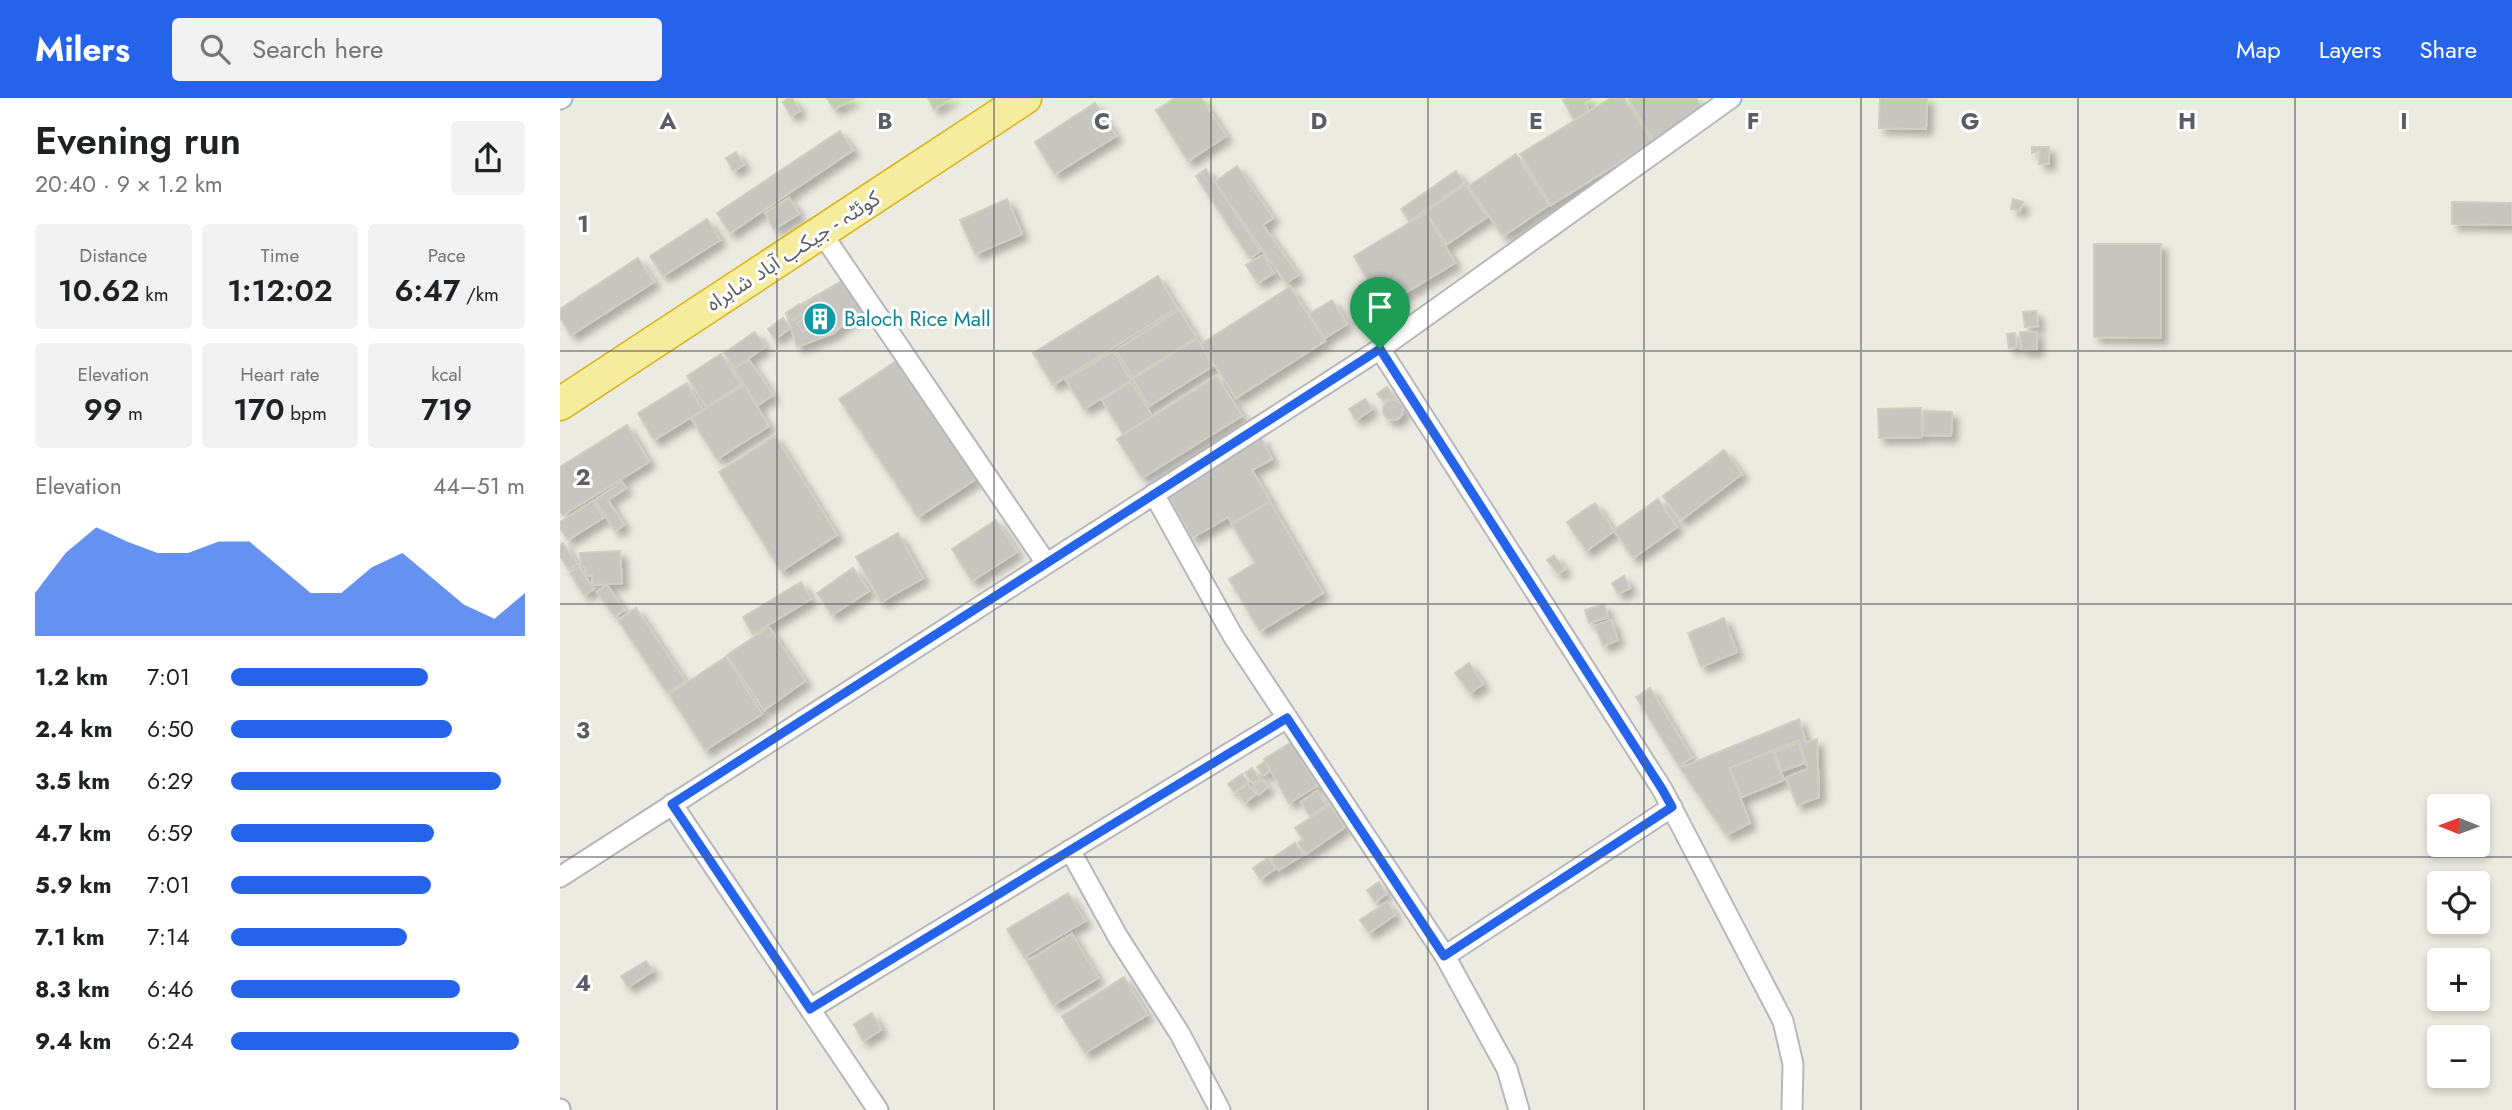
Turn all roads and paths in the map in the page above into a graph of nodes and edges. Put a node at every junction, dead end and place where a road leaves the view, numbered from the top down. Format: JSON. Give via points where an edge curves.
{"nodes":[{"id":1,"x":1025,"y":98,"type":"edge"},
{"id":2,"x":1731,"y":98,"type":"edge"},
{"id":3,"x":821,"y":232,"type":"junction"},
{"id":4,"x":1380,"y":349,"type":"junction"},
{"id":5,"x":560,"y":404,"type":"edge"},
{"id":6,"x":1154,"y":494,"type":"junction"},
{"id":7,"x":1046,"y":563,"type":"junction"},
{"id":8,"x":1287,"y":718,"type":"junction"},
{"id":9,"x":672,"y":804,"type":"junction"},
{"id":10,"x":1672,"y":807,"type":"junction"},
{"id":11,"x":1070,"y":850,"type":"junction"},
{"id":12,"x":560,"y":877,"type":"edge"},
{"id":13,"x":1444,"y":956,"type":"junction"},
{"id":14,"x":810,"y":1009,"type":"junction"},
{"id":15,"x":878,"y":1110,"type":"edge"},
{"id":16,"x":1220,"y":1110,"type":"edge"},
{"id":17,"x":1519,"y":1110,"type":"edge"},
{"id":18,"x":1792,"y":1110,"type":"edge"}],
"edges":[{"from":1,"to":3,"type":"highway","name":"کوئٹہ - جیکب آباد شاہراہ"},
{"from":2,"to":4,"type":"street"},
{"from":3,"to":5,"type":"highway","name":"کوئٹہ - جیکب آباد شاہراہ"},
{"from":3,"to":7,"type":"street"},
{"from":4,"to":6,"type":"street"},
{"from":4,"to":10,"type":"street"},
{"from":6,"to":7,"type":"street"},
{"from":6,"to":8,"type":"street","via":[[1233,636]]},
{"from":7,"to":9,"type":"street"},
{"from":8,"to":11,"type":"street"},
{"from":8,"to":13,"type":"street"},
{"from":9,"to":12,"type":"street"},
{"from":9,"to":14,"type":"street"},
{"from":10,"to":13,"type":"street"},
{"from":10,"to":18,"type":"street","via":[[1783,1021],[1793,1064]]},
{"from":11,"to":14,"type":"street"},
{"from":11,"to":16,"type":"street"},
{"from":13,"to":17,"type":"street","via":[[1507,1069]]},
{"from":14,"to":15,"type":"street"}]}
